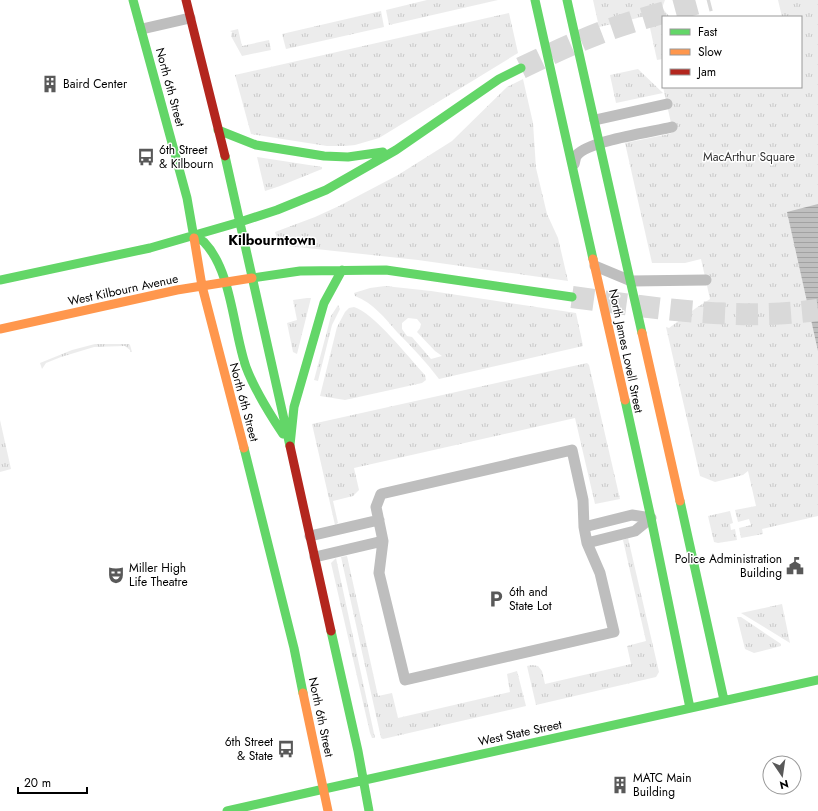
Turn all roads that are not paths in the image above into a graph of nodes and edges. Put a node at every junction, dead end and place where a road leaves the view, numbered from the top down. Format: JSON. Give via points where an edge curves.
{"nodes":[{"id":1,"x":133,"y":0,"type":"edge"},
{"id":2,"x":186,"y":0,"type":"edge"},
{"id":3,"x":535,"y":0,"type":"edge"},
{"id":4,"x":567,"y":0,"type":"edge"},
{"id":5,"x":190,"y":18,"type":"junction"},
{"id":6,"x":142,"y":29,"type":"junction"},
{"id":7,"x":521,"y":68,"type":"tunnel mouth"},
{"id":8,"x":667,"y":104,"type":"dead end"},
{"id":9,"x":595,"y":120,"type":"junction"},
{"id":10,"x":672,"y":127,"type":"dead end"},
{"id":11,"x":218,"y":130,"type":"junction"},
{"id":12,"x":600,"y":143,"type":"junction"},
{"id":13,"x":396,"y":150,"type":"junction"},
{"id":14,"x":573,"y":169,"type":"junction"},
{"id":15,"x":240,"y":222,"type":"junction"},
{"id":16,"x":194,"y":236,"type":"junction"},
{"id":17,"x":595,"y":266,"type":"junction"},
{"id":18,"x":342,"y":270,"type":"junction"},
{"id":19,"x":252,"y":278,"type":"junction"},
{"id":20,"x":0,"y":280,"type":"edge"},
{"id":21,"x":706,"y":280,"type":"dead end"},
{"id":22,"x":225,"y":282,"type":"junction"},
{"id":23,"x":631,"y":282,"type":"junction"},
{"id":24,"x":202,"y":286,"type":"junction"},
{"id":25,"x":572,"y":297,"type":"tunnel mouth"},
{"id":26,"x":0,"y":330,"type":"edge"},
{"id":27,"x":290,"y":445,"type":"junction"},
{"id":28,"x":651,"y":518,"type":"junction"},
{"id":29,"x":378,"y":520,"type":"junction"},
{"id":30,"x":584,"y":527,"type":"junction"},
{"id":31,"x":310,"y":536,"type":"junction"},
{"id":32,"x":384,"y":542,"type":"junction"},
{"id":33,"x":587,"y":543,"type":"junction"},
{"id":34,"x":315,"y":557,"type":"junction"},
{"id":35,"x":818,"y":680,"type":"edge"},
{"id":36,"x":724,"y":700,"type":"junction"},
{"id":37,"x":690,"y":708,"type":"junction"},
{"id":38,"x":364,"y":780,"type":"junction"},
{"id":39,"x":324,"y":789,"type":"junction"},
{"id":40,"x":227,"y":811,"type":"edge"},
{"id":41,"x":328,"y":811,"type":"edge"},
{"id":42,"x":369,"y":811,"type":"edge"}],
"edges":[{"from":1,"to":6,"type":"main road","name":"North 6th Street"},
{"from":2,"to":5,"type":"main road"},
{"from":3,"to":14,"type":"main road","name":"North James Lovell Street"},
{"from":4,"to":9,"type":"main road","name":"North James Lovell Street"},
{"from":5,"to":6,"type":"lane"},
{"from":5,"to":11,"type":"main road"},
{"from":6,"to":16,"type":"main road","name":"North 6th Street","via":[[187,198]]},
{"from":7,"to":13,"type":"main road","via":[[499,79]]},
{"from":8,"to":9,"type":"lane"},
{"from":9,"to":12,"type":"main road","name":"North James Lovell Street"},
{"from":10,"to":12,"type":"lane"},
{"from":11,"to":13,"type":"main road","via":[[256,145],[324,156],[348,157]]},
{"from":11,"to":15,"type":"main road"},
{"from":12,"to":14,"type":"lane","via":[[586,148],[576,156]]},
{"from":12,"to":23,"type":"main road","name":"North James Lovell Street"},
{"from":13,"to":15,"type":"main road","via":[[326,190]]},
{"from":14,"to":17,"type":"main road","name":"North James Lovell Street"},
{"from":15,"to":16,"type":"main road"},
{"from":15,"to":19,"type":"main road"},
{"from":16,"to":20,"type":"main road"},
{"from":16,"to":22,"type":"main road","via":[[204,242],[212,252],[220,265]]},
{"from":16,"to":24,"type":"main road","name":"North 6th Street"},
{"from":17,"to":23,"type":"lane"},
{"from":17,"to":28,"type":"main road","name":"North James Lovell Street"},
{"from":18,"to":19,"type":"main road","name":"West Kilbourn Avenue","via":[[300,271]]},
{"from":18,"to":25,"type":"main road","name":"West Kilbourn Avenue","via":[[386,270]]},
{"from":18,"to":27,"type":"main road","via":[[324,303],[294,407]]},
{"from":19,"to":22,"type":"main road","name":"West Kilbourn Avenue"},
{"from":19,"to":27,"type":"main road"},
{"from":21,"to":23,"type":"lane"},
{"from":22,"to":24,"type":"main road","name":"West Kilbourn Avenue"},
{"from":22,"to":27,"type":"main road","via":[[247,369],[263,404]]},
{"from":23,"to":36,"type":"main road","name":"North James Lovell Street"},
{"from":24,"to":26,"type":"main road","name":"West Kilbourn Avenue"},
{"from":24,"to":39,"type":"main road","name":"North 6th Street","via":[[292,641]]},
{"from":27,"to":31,"type":"main road"},
{"from":28,"to":30,"type":"lane","via":[[632,515]]},
{"from":28,"to":33,"type":"lane","via":[[635,531]]},
{"from":28,"to":37,"type":"main road","name":"North James Lovell Street"},
{"from":29,"to":30,"type":"lane","via":[[376,507],[381,494],[572,450],[583,500]]},
{"from":29,"to":31,"type":"lane"},
{"from":29,"to":32,"type":"lane"},
{"from":30,"to":33,"type":"lane"},
{"from":31,"to":34,"type":"main road"},
{"from":32,"to":33,"type":"lane","via":[[380,573],[405,680],[614,632],[600,573]]},
{"from":32,"to":34,"type":"lane"},
{"from":34,"to":38,"type":"main road"},
{"from":35,"to":36,"type":"main road","name":"West State Street"},
{"from":36,"to":37,"type":"main road","name":"West State Street"},
{"from":37,"to":38,"type":"main road","name":"West State Street"},
{"from":38,"to":39,"type":"main road","name":"West State Street"},
{"from":38,"to":42,"type":"main road"},
{"from":39,"to":40,"type":"main road","name":"West State Street"},
{"from":39,"to":41,"type":"main road","name":"North 6th Street"}]}
